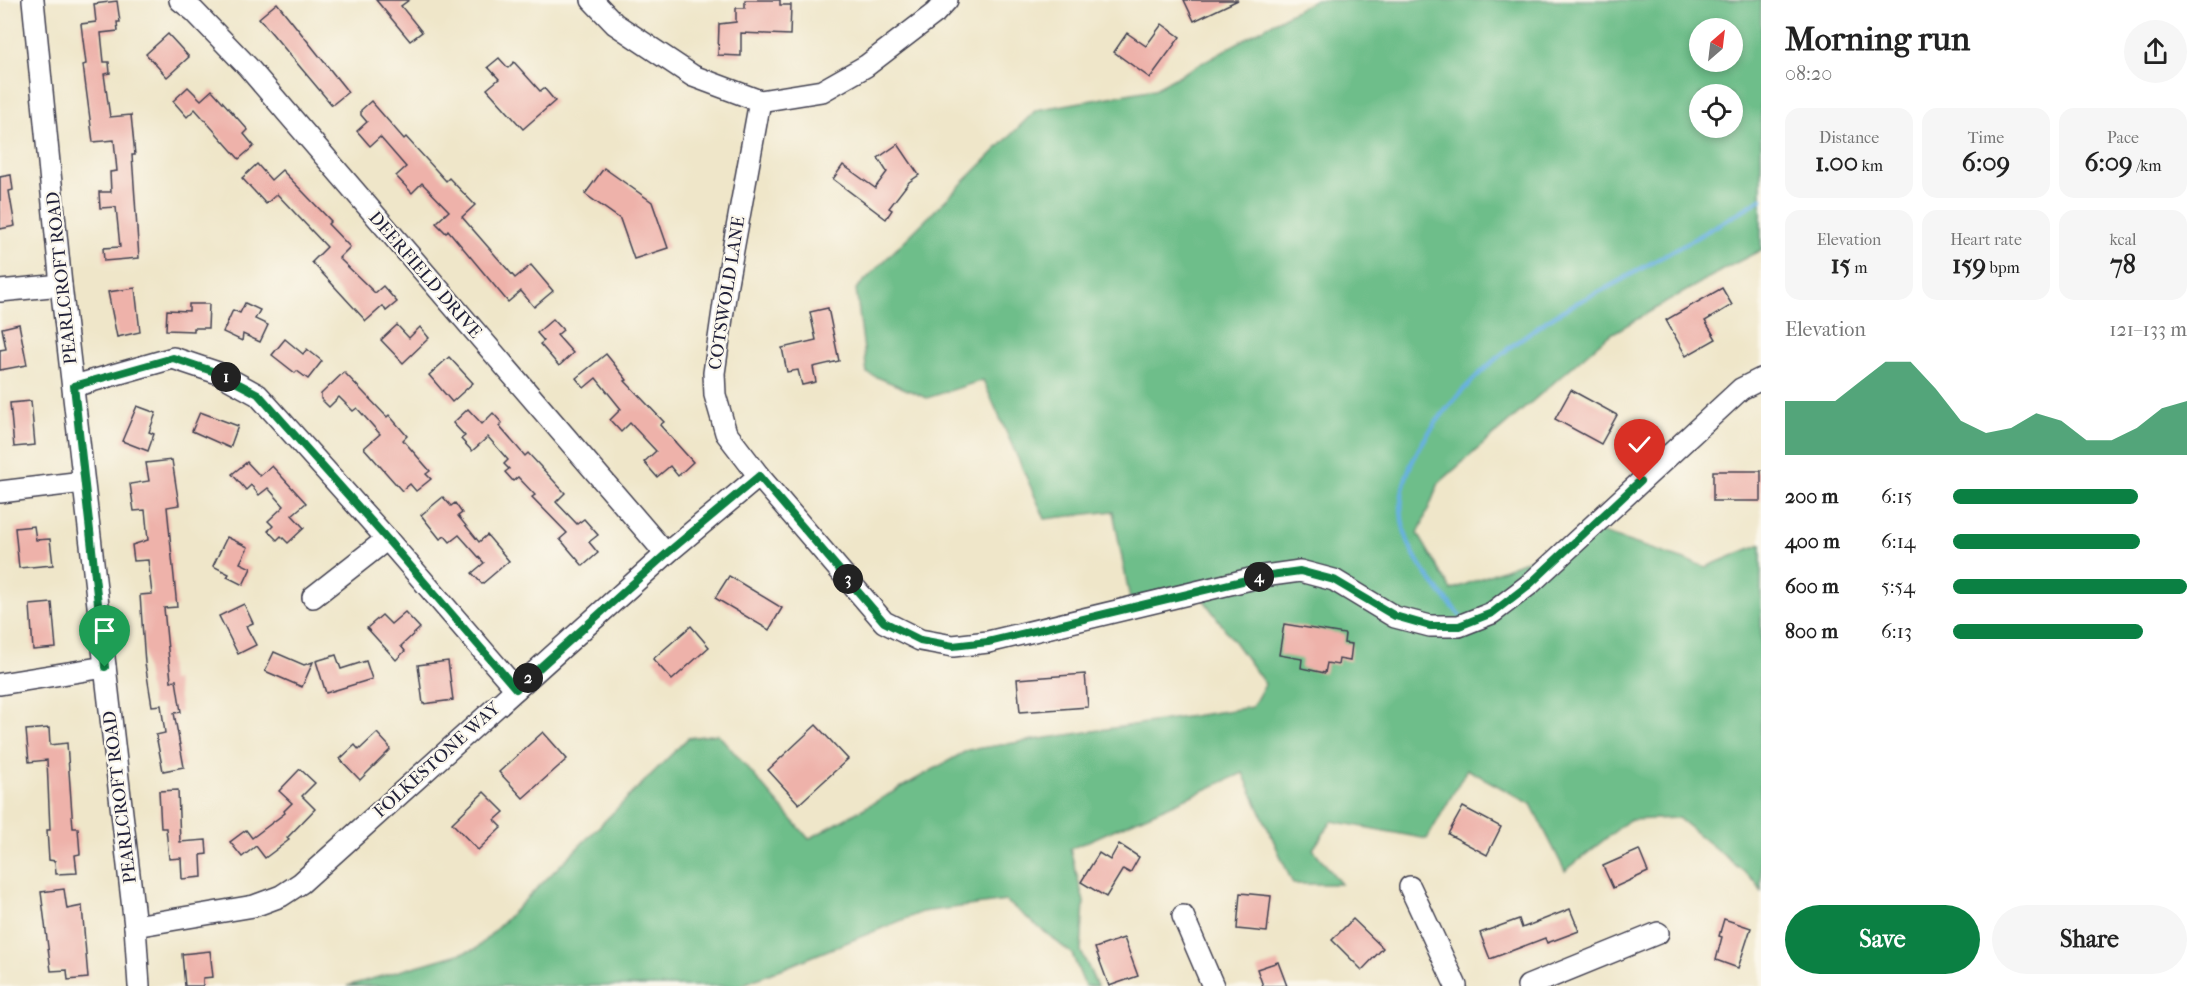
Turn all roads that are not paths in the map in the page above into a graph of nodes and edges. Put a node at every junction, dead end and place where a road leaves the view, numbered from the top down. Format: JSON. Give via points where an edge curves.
{"nodes":[{"id":1,"x":33,"y":0,"type":"edge"},
{"id":2,"x":180,"y":0,"type":"edge"},
{"id":3,"x":592,"y":0,"type":"edge"},
{"id":4,"x":947,"y":0,"type":"edge"},
{"id":5,"x":760,"y":101,"type":"junction"},
{"id":6,"x":61,"y":285,"type":"junction"},
{"id":7,"x":0,"y":291,"type":"edge"},
{"id":8,"x":1761,"y":379,"type":"edge"},
{"id":9,"x":74,"y":386,"type":"junction"},
{"id":10,"x":759,"y":476,"type":"junction"},
{"id":11,"x":83,"y":482,"type":"junction"},
{"id":12,"x":0,"y":492,"type":"edge"},
{"id":13,"x":387,"y":539,"type":"junction"},
{"id":14,"x":666,"y":554,"type":"junction"},
{"id":15,"x":313,"y":597,"type":"dead end"},
{"id":16,"x":105,"y":667,"type":"junction"},
{"id":17,"x":0,"y":684,"type":"edge"},
{"id":18,"x":516,"y":689,"type":"junction"},
{"id":19,"x":1410,"y":887,"type":"dead end"},
{"id":20,"x":1183,"y":916,"type":"dead end"},
{"id":21,"x":135,"y":926,"type":"junction"},
{"id":22,"x":1658,"y":933,"type":"dead end"},
{"id":23,"x":139,"y":986,"type":"edge"},
{"id":24,"x":1213,"y":986,"type":"edge"},
{"id":25,"x":1456,"y":986,"type":"edge"},
{"id":26,"x":1528,"y":986,"type":"edge"}],
"edges":[{"from":1,"to":6,"type":"street","name":"PEARLCROFT ROAD"},
{"from":2,"to":14,"type":"street","name":"DEERFIELD DRIVE","via":[[248,67]]},
{"from":3,"to":5,"type":"street","via":[[615,24],[693,76]]},
{"from":4,"to":5,"type":"street","via":[[866,66],[822,91]]},
{"from":5,"to":10,"type":"street","name":"COTSWOLD LANE","via":[[714,373],[715,395],[726,432]]},
{"from":6,"to":7,"type":"street"},
{"from":6,"to":9,"type":"street","name":"PEARLCROFT ROAD"},
{"from":8,"to":10,"type":"street","name":"COTSWOLD LANE","via":[[1741,389],[1530,584],[1492,613],[1459,626],[1430,626],[1395,616],[1334,580],[1300,571],[1263,576],[988,642],[953,646],[920,640],[884,622]]},
{"from":9,"to":11,"type":"street","name":"PEARLCROFT ROAD"},
{"from":9,"to":13,"type":"street","via":[[173,358],[218,373],[258,394]]},
{"from":10,"to":14,"type":"street","name":"FOLKESTONE WAY"},
{"from":11,"to":12,"type":"street"},
{"from":11,"to":16,"type":"street","name":"PEARLCROFT ROAD"},
{"from":13,"to":15,"type":"street"},
{"from":13,"to":18,"type":"street"},
{"from":14,"to":18,"type":"street","name":"FOLKESTONE WAY"},
{"from":16,"to":17,"type":"street"},
{"from":16,"to":21,"type":"street","name":"PEARLCROFT ROAD"},
{"from":18,"to":21,"type":"street","name":"FOLKESTONE WAY","via":[[301,883],[281,896],[254,906]]},
{"from":19,"to":25,"type":"street"},
{"from":20,"to":24,"type":"street"},
{"from":21,"to":23,"type":"street","name":"PEARLCROFT ROAD"},
{"from":22,"to":26,"type":"street"}]}
